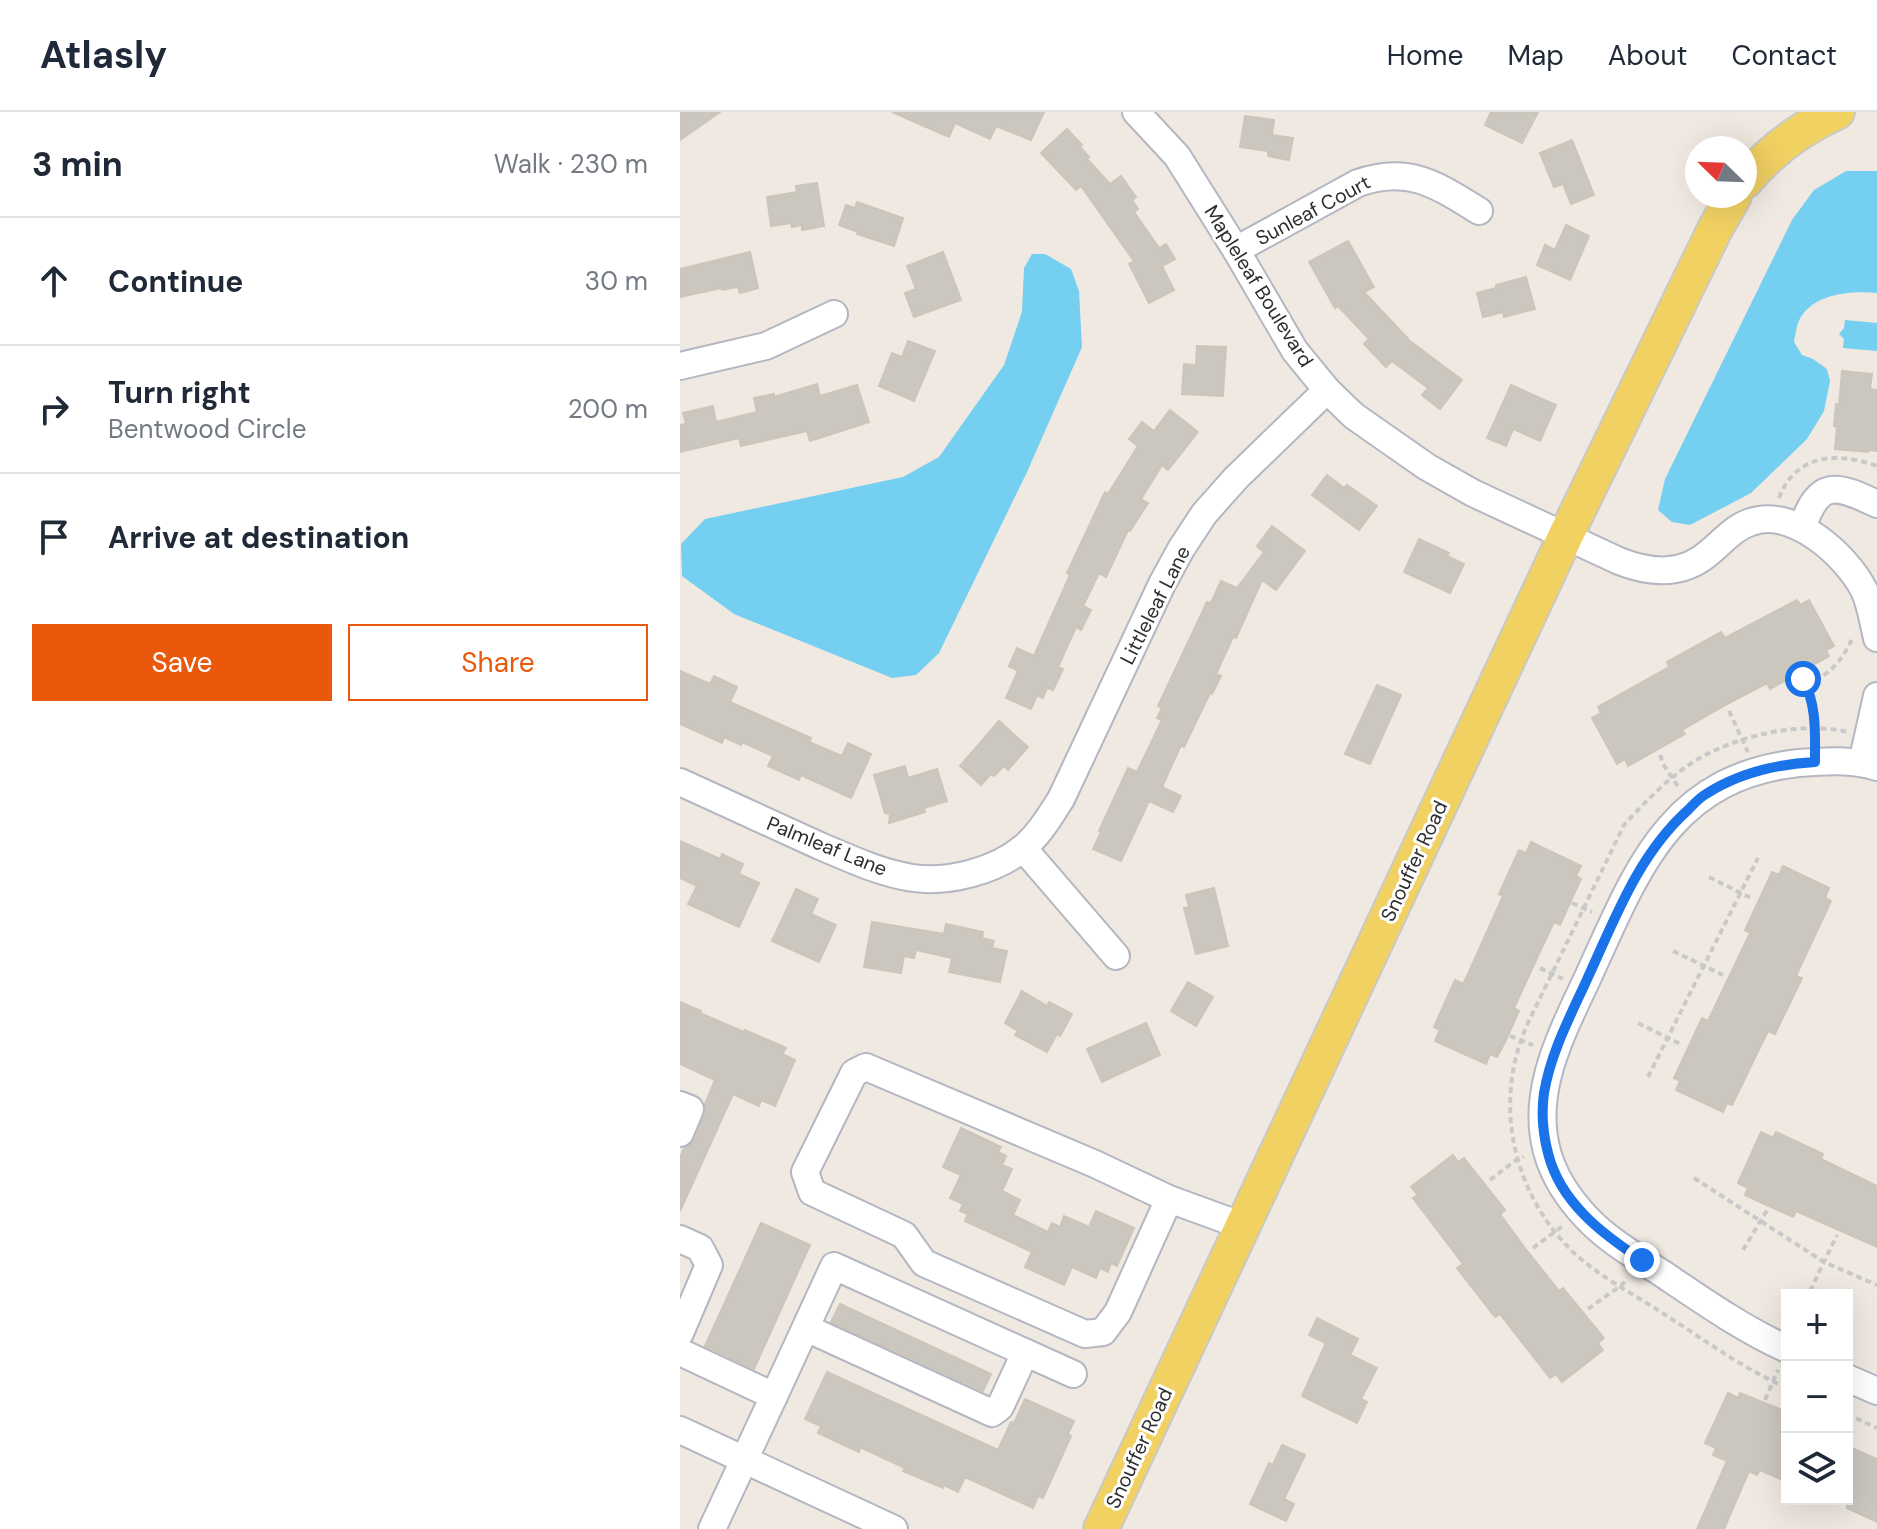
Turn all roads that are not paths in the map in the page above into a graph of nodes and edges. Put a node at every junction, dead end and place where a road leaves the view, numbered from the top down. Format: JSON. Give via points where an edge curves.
{"nodes":[{"id":1,"x":1136,"y":112,"type":"edge"},
{"id":2,"x":1837,"y":112,"type":"edge"},
{"id":3,"x":1757,"y":167,"type":"edge"},
{"id":4,"x":1727,"y":208,"type":"edge"},
{"id":5,"x":1479,"y":211,"type":"dead end"},
{"id":6,"x":1236,"y":250,"type":"junction"},
{"id":7,"x":834,"y":314,"type":"dead end"},
{"id":8,"x":680,"y":366,"type":"edge"},
{"id":9,"x":1327,"y":390,"type":"junction"},
{"id":10,"x":1877,"y":504,"type":"edge"},
{"id":11,"x":1802,"y":528,"type":"junction"},
{"id":12,"x":1566,"y":535,"type":"junction"},
{"id":13,"x":1872,"y":634,"type":"edge"},
{"id":14,"x":1877,"y":696,"type":"edge"},
{"id":15,"x":1870,"y":765,"type":"edge"},
{"id":16,"x":680,"y":782,"type":"edge"},
{"id":17,"x":1023,"y":848,"type":"junction"},
{"id":18,"x":1116,"y":956,"type":"dead end"},
{"id":19,"x":680,"y":1105,"type":"edge"},
{"id":20,"x":680,"y":1133,"type":"edge"},
{"id":21,"x":1169,"y":1199,"type":"junction"},
{"id":22,"x":1243,"y":1226,"type":"junction"},
{"id":23,"x":680,"y":1239,"type":"edge"},
{"id":24,"x":806,"y":1328,"type":"junction"},
{"id":25,"x":680,"y":1333,"type":"edge"},
{"id":26,"x":680,"y":1352,"type":"edge"},
{"id":27,"x":1025,"y":1353,"type":"junction"},
{"id":28,"x":1781,"y":1354,"type":"edge"},
{"id":29,"x":1073,"y":1374,"type":"dead end"},
{"id":30,"x":1853,"y":1381,"type":"edge"},
{"id":31,"x":1877,"y":1391,"type":"edge"},
{"id":32,"x":774,"y":1396,"type":"junction"},
{"id":33,"x":680,"y":1430,"type":"edge"},
{"id":34,"x":745,"y":1460,"type":"junction"},
{"id":35,"x":712,"y":1529,"type":"edge"},
{"id":36,"x":894,"y":1529,"type":"edge"},
{"id":37,"x":1101,"y":1529,"type":"edge"}],
"edges":[{"from":1,"to":6,"type":"street","name":"Mapleleaf Boulevard","via":[[1177,156]]},
{"from":2,"to":3,"type":"main road","via":[[1781,145]]},
{"from":4,"to":12,"type":"main road","name":"Snouffer Road"},
{"from":5,"to":6,"type":"street","name":"Sunleaf Court","via":[[1425,181],[1380,175]]},
{"from":6,"to":9,"type":"street","name":"Mapleleaf Boulevard","via":[[1295,351]]},
{"from":7,"to":8,"type":"street","via":[[766,346]]},
{"from":9,"to":12,"type":"street","name":"Mapleleaf Boulevard","via":[[1354,416],[1427,467]]},
{"from":9,"to":17,"type":"street","name":"Littleleaf Lane","via":[[1204,514],[1162,584],[1061,799]]},
{"from":10,"to":11,"type":"street","via":[[1845,491],[1826,491],[1811,504]]},
{"from":11,"to":12,"type":"street","name":"Mapleleaf Boulevard","via":[[1774,519],[1752,521],[1693,565],[1665,571],[1629,565]]},
{"from":11,"to":13,"type":"street","via":[[1853,572],[1866,593]]},
{"from":12,"to":22,"type":"main road","name":"Snouffer Road"},
{"from":14,"to":15,"type":"street","via":[[1868,736]]},
{"from":15,"to":28,"type":"street","via":[[1815,762],[1756,771],[1704,795],[1661,837],[1642,865],[1563,1030],[1544,1095],[1547,1149],[1558,1179],[1581,1212],[1607,1236]]},
{"from":16,"to":17,"type":"street","name":"Palmleaf Lane","via":[[877,870],[916,878],[972,874]]},
{"from":17,"to":18,"type":"street"},
{"from":19,"to":20,"type":"street","via":[[690,1109]]},
{"from":21,"to":21,"type":"street","via":[[866,1067],[854,1073],[805,1172],[812,1192],[904,1235],[924,1263],[1085,1334],[1103,1332],[1118,1312]]},
{"from":21,"to":22,"type":"street"},
{"from":22,"to":37,"type":"main road","name":"Snouffer Road"},
{"from":23,"to":25,"type":"street","via":[[700,1248],[709,1265]]},
{"from":24,"to":27,"type":"street","via":[[992,1413],[1000,1407]]},
{"from":24,"to":27,"type":"street","via":[[834,1266]]},
{"from":24,"to":32,"type":"street"},
{"from":26,"to":32,"type":"street"},
{"from":27,"to":29,"type":"street"},
{"from":30,"to":31,"type":"street"},
{"from":32,"to":34,"type":"street"},
{"from":33,"to":34,"type":"street"},
{"from":34,"to":35,"type":"street"},
{"from":34,"to":36,"type":"street"}]}
